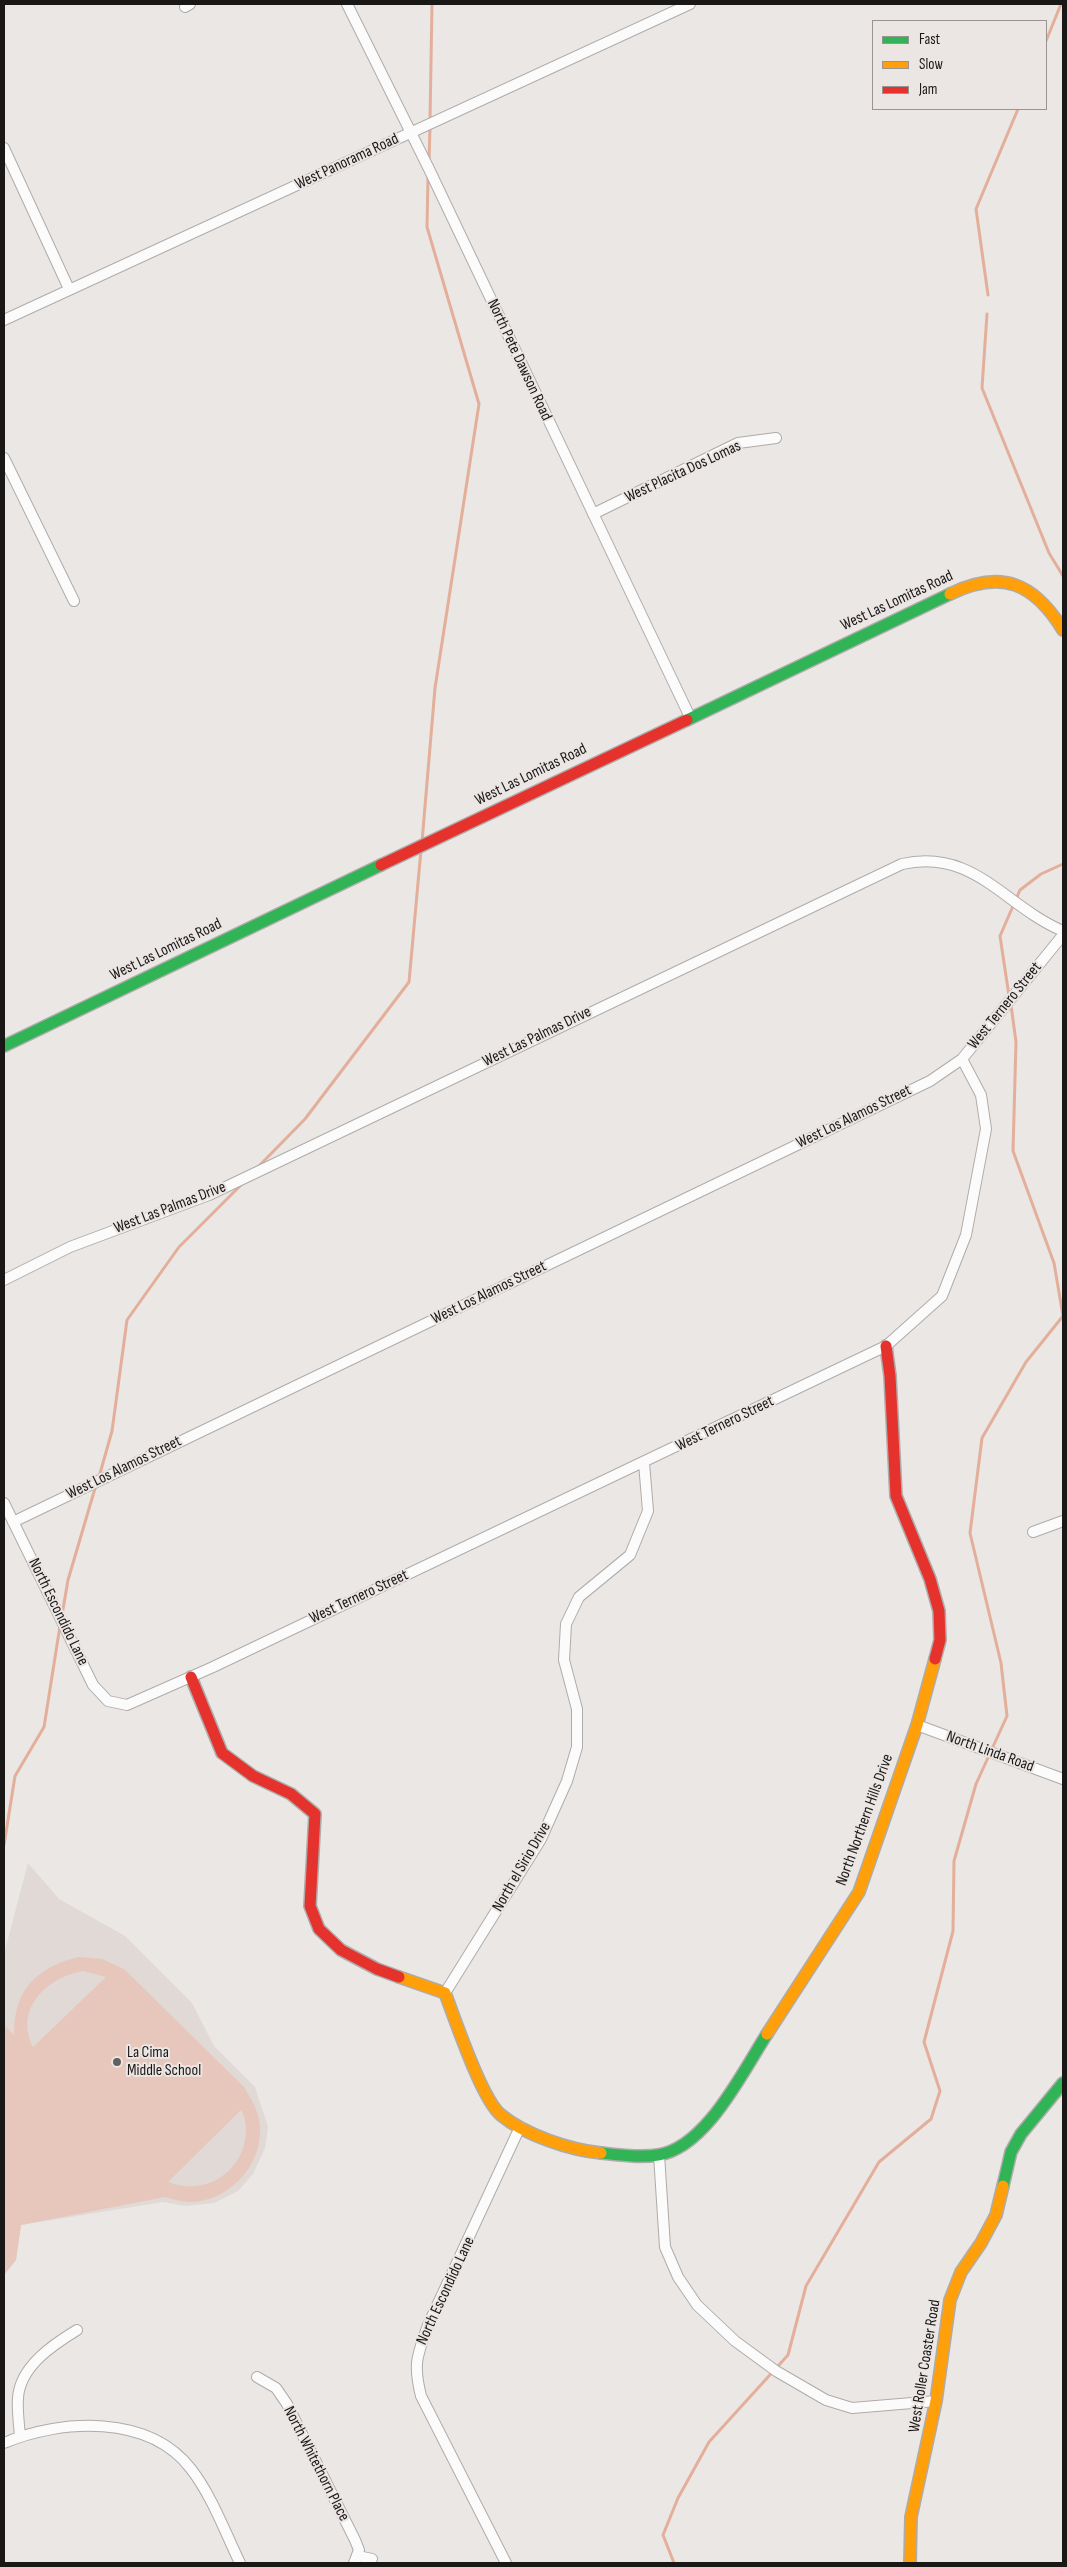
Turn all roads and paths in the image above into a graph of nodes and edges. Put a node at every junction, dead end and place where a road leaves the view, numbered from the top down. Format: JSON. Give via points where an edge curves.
{"nodes":[{"id":1,"x":347,"y":4,"type":"edge"},
{"id":2,"x":690,"y":4,"type":"edge"},
{"id":3,"x":411,"y":132,"type":"junction"},
{"id":4,"x":4,"y":148,"type":"edge"},
{"id":5,"x":69,"y":289,"type":"junction"},
{"id":6,"x":4,"y":320,"type":"edge"},
{"id":7,"x":776,"y":438,"type":"dead end"},
{"id":8,"x":4,"y":458,"type":"edge"},
{"id":9,"x":593,"y":514,"type":"junction"},
{"id":10,"x":74,"y":601,"type":"dead end"},
{"id":11,"x":1063,"y":630,"type":"edge"},
{"id":12,"x":690,"y":717,"type":"junction"},
{"id":13,"x":1063,"y":931,"type":"edge"},
{"id":14,"x":1063,"y":935,"type":"edge"},
{"id":15,"x":4,"y":1046,"type":"edge"},
{"id":16,"x":962,"y":1059,"type":"junction"},
{"id":17,"x":4,"y":1280,"type":"edge"},
{"id":18,"x":886,"y":1346,"type":"junction"},
{"id":19,"x":644,"y":1463,"type":"junction"},
{"id":20,"x":4,"y":1503,"type":"edge"},
{"id":21,"x":1063,"y":1521,"type":"edge"},
{"id":22,"x":14,"y":1522,"type":"junction"},
{"id":23,"x":1033,"y":1532,"type":"dead end"},
{"id":24,"x":191,"y":1677,"type":"junction"},
{"id":25,"x":126,"y":1705,"type":"joint"},
{"id":26,"x":916,"y":1726,"type":"junction"},
{"id":27,"x":1063,"y":1779,"type":"edge"},
{"id":28,"x":445,"y":1993,"type":"junction"},
{"id":29,"x":1063,"y":2083,"type":"edge"},
{"id":30,"x":516,"y":2126,"type":"junction"},
{"id":31,"x":659,"y":2154,"type":"junction"},
{"id":32,"x":77,"y":2330,"type":"dead end"},
{"id":33,"x":257,"y":2377,"type":"dead end"},
{"id":34,"x":936,"y":2401,"type":"junction"},
{"id":35,"x":20,"y":2436,"type":"junction"},
{"id":36,"x":4,"y":2443,"type":"edge"},
{"id":37,"x":372,"y":2559,"type":"dead end"},
{"id":38,"x":356,"y":2560,"type":"edge"},
{"id":39,"x":240,"y":2563,"type":"edge"},
{"id":40,"x":506,"y":2563,"type":"edge"},
{"id":41,"x":910,"y":2563,"type":"edge"}],
"edges":[{"from":1,"to":3,"type":"street","name":"North Pete Dawson Road"},
{"from":2,"to":3,"type":"street","name":"West Panorama Road"},
{"from":3,"to":5,"type":"street","name":"West Panorama Road"},
{"from":3,"to":9,"type":"street","name":"North Pete Dawson Road"},
{"from":4,"to":5,"type":"street"},
{"from":5,"to":6,"type":"street","name":"West Panorama Road"},
{"from":7,"to":9,"type":"street","name":"West Placita Dos Lomas","via":[[738,443]]},
{"from":8,"to":10,"type":"street"},
{"from":9,"to":12,"type":"street","name":"North Pete Dawson Road"},
{"from":11,"to":12,"type":"street","name":"West Las Lomitas Road","via":[[1049,608],[1029,590],[1004,581],[976,584],[944,596]]},
{"from":12,"to":15,"type":"street","name":"West Las Lomitas Road"},
{"from":13,"to":17,"type":"street","name":"West Las Palmas Drive","via":[[1047,924],[958,865],[939,860],[902,864],[209,1195],[70,1247]]},
{"from":14,"to":16,"type":"street","name":"West Ternero Street"},
{"from":16,"to":18,"type":"street","name":"West Ternero Street","via":[[981,1096],[986,1130],[966,1235],[942,1296]]},
{"from":16,"to":22,"type":"street","name":"West Los Alamos Street","via":[[930,1081]]},
{"from":18,"to":19,"type":"street","name":"West Ternero Street"},
{"from":18,"to":26,"type":"street","name":"North Northern Hills Drive","via":[[896,1496],[930,1579],[939,1611],[940,1640]]},
{"from":19,"to":24,"type":"street","name":"West Ternero Street"},
{"from":19,"to":28,"type":"street","name":"North el Sirio Drive","via":[[648,1511],[630,1555],[579,1597],[566,1624],[564,1660],[577,1709],[577,1747],[567,1781],[541,1839]]},
{"from":20,"to":22,"type":"street","name":"North Escondido Lane"},
{"from":21,"to":23,"type":"street"},
{"from":22,"to":25,"type":"street","name":"North Escondido Lane","via":[[93,1685],[108,1701]]},
{"from":24,"to":25,"type":"street","name":"West Ternero Street"},
{"from":24,"to":28,"type":"street","via":[[222,1753],[253,1776],[292,1794],[315,1814],[310,1906],[319,1929],[341,1950],[370,1965]]},
{"from":26,"to":27,"type":"street","name":"North Linda Road"},
{"from":26,"to":31,"type":"street","name":"North Northern Hills Drive","via":[[859,1892],[716,2113],[690,2140]]},
{"from":28,"to":30,"type":"street","via":[[488,2098],[500,2115]]},
{"from":29,"to":34,"type":"street","name":"West Roller Coaster Road","via":[[1021,2134],[1012,2152],[996,2215],[961,2272],[950,2300]]},
{"from":30,"to":31,"type":"street","name":"North Northern Hills Drive","via":[[577,2151],[626,2156]]},
{"from":30,"to":40,"type":"street","name":"North Escondido Lane","via":[[416,2358],[421,2396]]},
{"from":31,"to":34,"type":"street","via":[[665,2247],[678,2277],[697,2305],[735,2341],[776,2371],[826,2400],[843,2406]]},
{"from":32,"to":35,"type":"street","via":[[49,2347],[28,2373],[18,2396]]},
{"from":33,"to":38,"type":"street","name":"North Whitethorn Place","via":[[276,2388],[287,2404],[355,2540]]},
{"from":34,"to":41,"type":"street","name":"West Roller Coaster Road","via":[[911,2517]]},
{"from":35,"to":36,"type":"street"},
{"from":35,"to":39,"type":"street","via":[[70,2426],[122,2428],[170,2449],[190,2468],[208,2497]]},
{"from":37,"to":38,"type":"street"}]}
